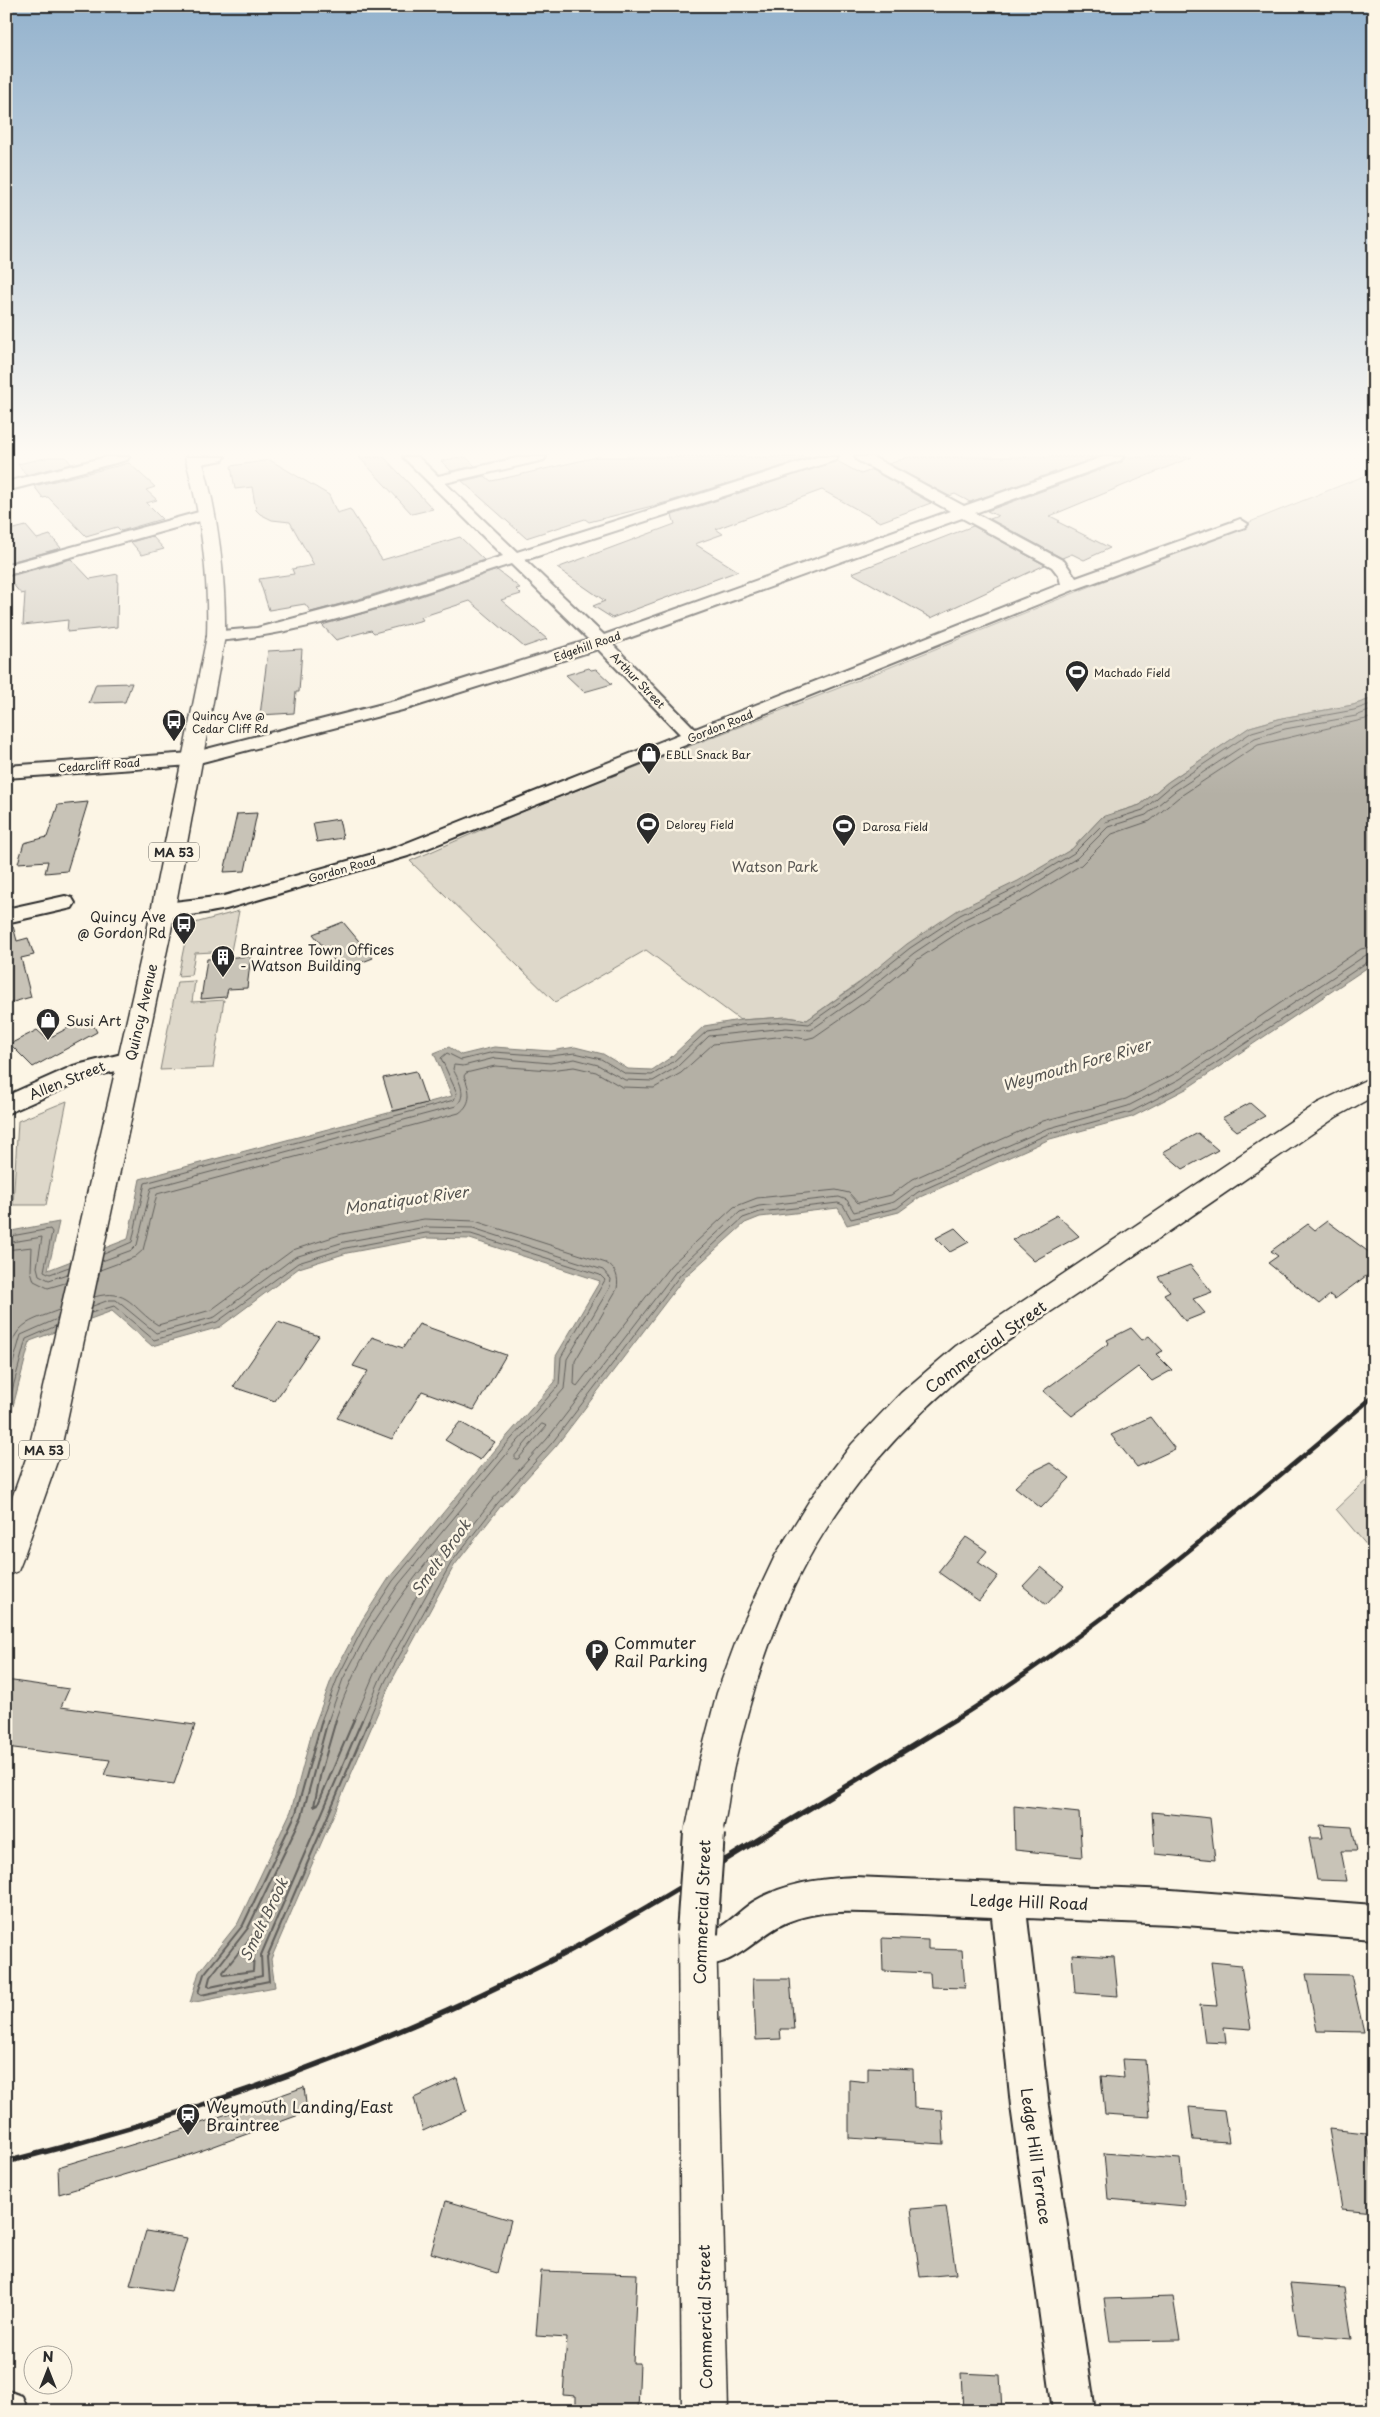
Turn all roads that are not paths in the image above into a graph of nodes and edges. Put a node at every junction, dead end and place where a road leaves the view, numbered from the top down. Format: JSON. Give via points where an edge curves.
{"nodes":[{"id":1,"x":213,"y":570,"type":"edge"},
{"id":2,"x":480,"y":570,"type":"edge"},
{"id":3,"x":526,"y":570,"type":"edge"},
{"id":4,"x":802,"y":570,"type":"edge"},
{"id":5,"x":1062,"y":570,"type":"edge"},
{"id":6,"x":1114,"y":570,"type":"edge"},
{"id":7,"x":1070,"y":586,"type":"junction"},
{"id":8,"x":216,"y":636,"type":"junction"},
{"id":9,"x":601,"y":642,"type":"junction"},
{"id":10,"x":693,"y":737,"type":"junction"},
{"id":11,"x":191,"y":759,"type":"junction"},
{"id":12,"x":6,"y":772,"type":"edge"},
{"id":13,"x":65,"y":903,"type":"dead end"},
{"id":14,"x":164,"y":909,"type":"junction"},
{"id":15,"x":6,"y":916,"type":"edge"},
{"id":16,"x":130,"y":1060,"type":"junction"},
{"id":17,"x":1374,"y":1085,"type":"edge"},
{"id":18,"x":6,"y":1106,"type":"edge"},
{"id":19,"x":6,"y":1561,"type":"edge"},
{"id":20,"x":1008,"y":1900,"type":"junction"},
{"id":21,"x":1374,"y":1922,"type":"edge"},
{"id":22,"x":697,"y":1940,"type":"junction"},
{"id":23,"x":706,"y":2411,"type":"edge"},
{"id":24,"x":1074,"y":2411,"type":"edge"}],
"edges":[{"from":1,"to":8,"type":"main road","name":"Quincy Avenue","number":"MA 53","via":[[218,604]]},
{"from":2,"to":8,"type":"street","via":[[373,603],[258,633]]},
{"from":3,"to":9,"type":"street","name":"Arthur Street"},
{"from":4,"to":9,"type":"street","name":"Edgehill Road"},
{"from":5,"to":7,"type":"street"},
{"from":6,"to":7,"type":"street","name":"Gordon Road"},
{"from":7,"to":10,"type":"street","name":"Gordon Road"},
{"from":8,"to":11,"type":"main road","name":"Quincy Avenue","number":"MA 53"},
{"from":9,"to":10,"type":"street","name":"Arthur Street"},
{"from":9,"to":11,"type":"street","name":"Edgehill Road","via":[[404,704]]},
{"from":10,"to":14,"type":"street","name":"Gordon Road","via":[[401,852],[226,902]]},
{"from":11,"to":12,"type":"street","name":"Cedarcliff Road"},
{"from":11,"to":14,"type":"main road","name":"Quincy Avenue","number":"MA 53"},
{"from":13,"to":15,"type":"street"},
{"from":14,"to":16,"type":"main road","name":"Quincy Avenue","number":"MA 53"},
{"from":16,"to":18,"type":"street","name":"Allen Street","via":[[86,1069]]},
{"from":16,"to":19,"type":"main road","name":"Quincy Avenue","number":"MA 53","via":[[44,1453]]},
{"from":17,"to":22,"type":"main road","name":"Commercial Street","bridge":true,"via":[[1328,1110],[967,1355],[889,1423],[848,1470],[790,1560],[764,1612],[741,1670],[724,1730],[704,1833]]},
{"from":20,"to":21,"type":"street","name":"Ledge Hill Road","via":[[1195,1908]]},
{"from":20,"to":22,"type":"street","name":"Ledge Hill Road","via":[[878,1894],[807,1899],[777,1908],[722,1945]]},
{"from":20,"to":24,"type":"street","name":"Ledge Hill Terrace","via":[[1030,2106]]},
{"from":22,"to":23,"type":"main road","name":"Commercial Street"}]}
